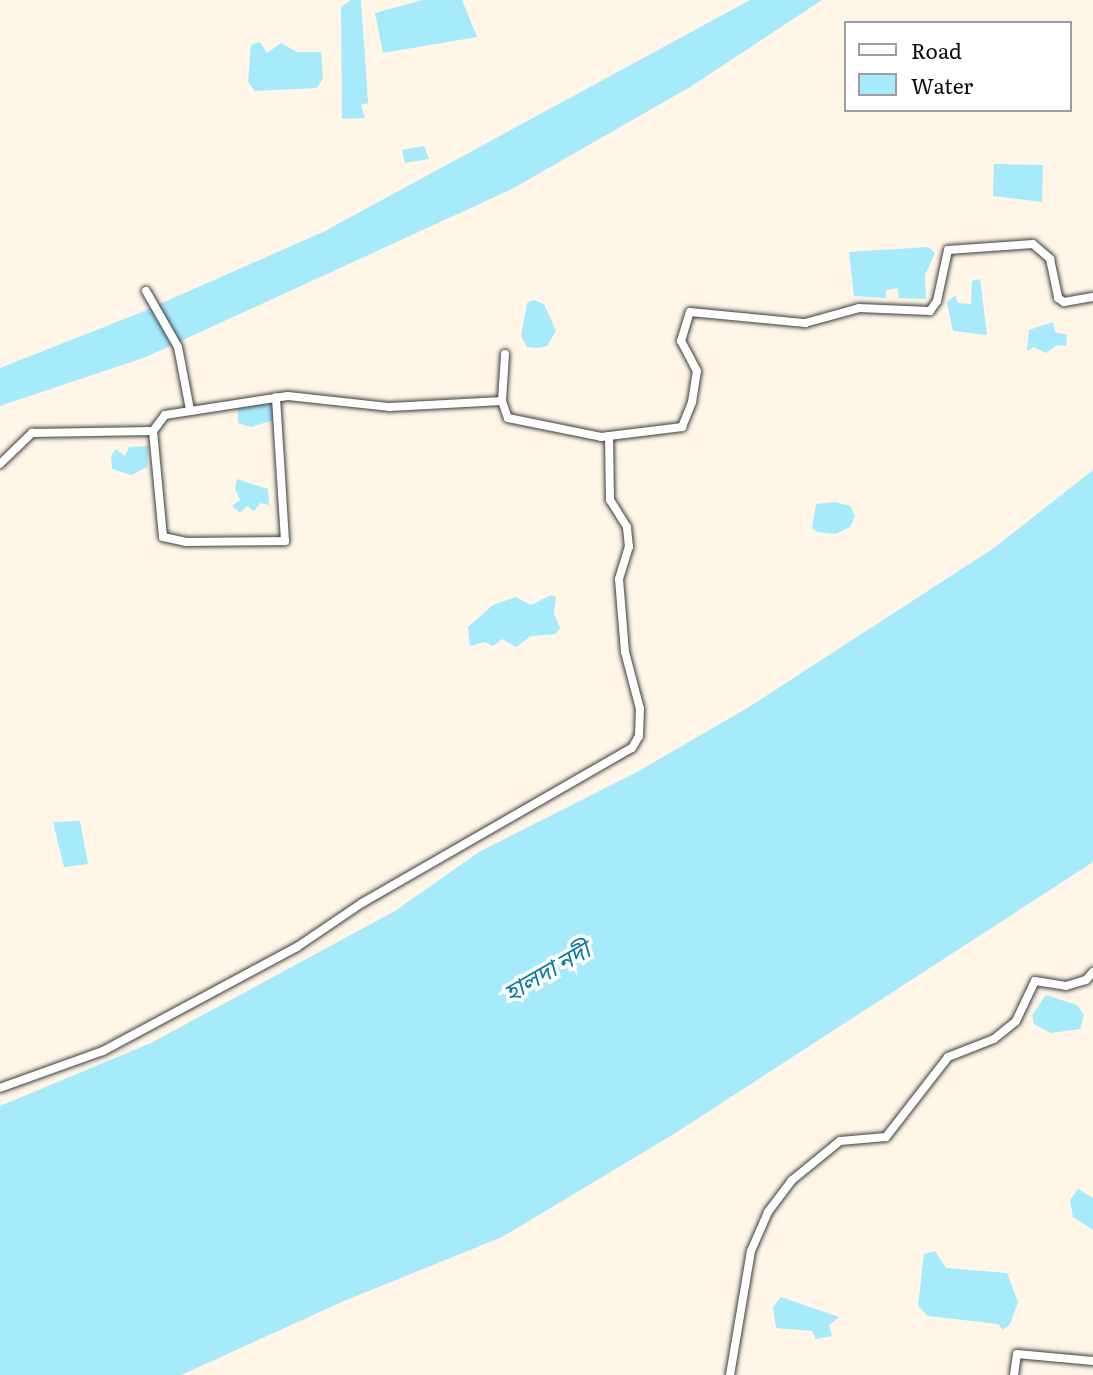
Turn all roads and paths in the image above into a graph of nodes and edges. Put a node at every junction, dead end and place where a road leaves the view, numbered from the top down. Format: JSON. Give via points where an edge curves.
{"nodes":[{"id":1,"x":146,"y":291,"type":"dead end"},
{"id":2,"x":1093,"y":297,"type":"edge"},
{"id":3,"x":505,"y":354,"type":"dead end"},
{"id":4,"x":276,"y":397,"type":"junction"},
{"id":5,"x":502,"y":401,"type":"junction"},
{"id":6,"x":190,"y":410,"type":"junction"},
{"id":7,"x":153,"y":431,"type":"junction"},
{"id":8,"x":609,"y":436,"type":"junction"},
{"id":9,"x":0,"y":464,"type":"edge"},
{"id":10,"x":1093,"y":972,"type":"edge"},
{"id":11,"x":0,"y":1088,"type":"edge"},
{"id":12,"x":1093,"y":1361,"type":"edge"},
{"id":13,"x":730,"y":1375,"type":"edge"},
{"id":14,"x":1014,"y":1375,"type":"edge"}],
"edges":[{"from":1,"to":6,"type":"street","via":[[178,346]]},
{"from":2,"to":8,"type":"street","via":[[1064,302],[1058,298],[1046,253],[1033,244],[996,244],[948,250],[937,301],[930,311],[859,307],[805,323],[690,312],[681,341],[697,371],[682,427]]},
{"from":3,"to":5,"type":"street"},
{"from":4,"to":5,"type":"street","via":[[390,407]]},
{"from":4,"to":6,"type":"street"},
{"from":4,"to":7,"type":"street","via":[[285,541],[186,542],[163,537]]},
{"from":5,"to":8,"type":"street","via":[[508,418]]},
{"from":6,"to":7,"type":"street","via":[[165,415]]},
{"from":7,"to":9,"type":"street","via":[[32,433]]},
{"from":8,"to":11,"type":"street","via":[[610,500],[627,527],[629,547],[619,579],[625,652],[640,709],[639,736],[632,748],[362,902],[297,947],[103,1051]]},
{"from":10,"to":13,"type":"street","via":[[1086,980],[1066,986],[1035,981],[1016,1021],[995,1039],[948,1057],[886,1137],[840,1142],[791,1181],[768,1212],[751,1251]]},
{"from":12,"to":14,"type":"street","via":[[1017,1354]]}]}
